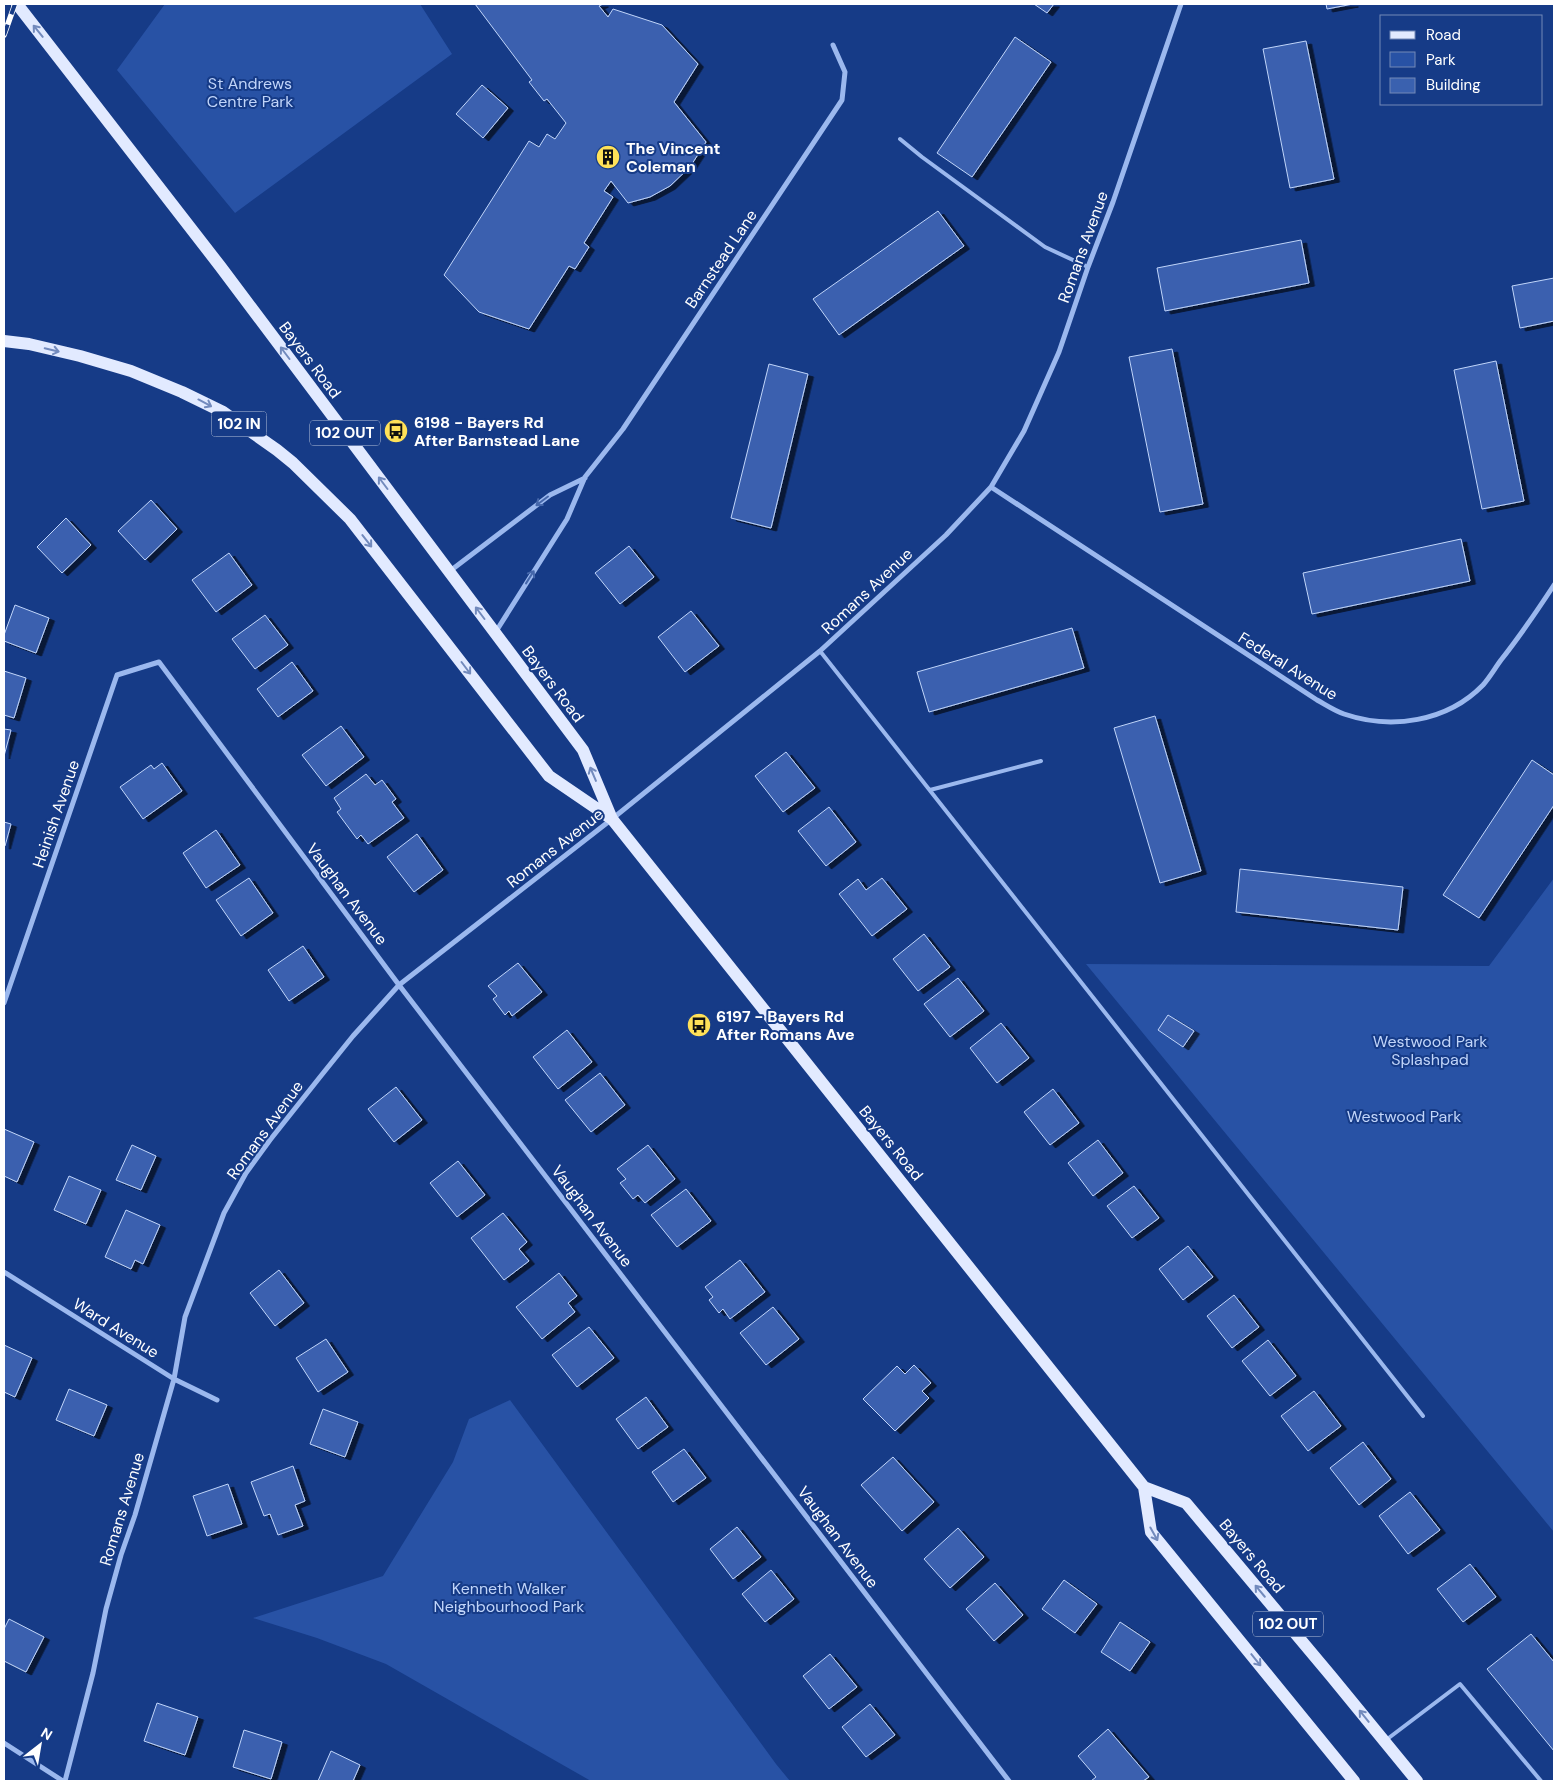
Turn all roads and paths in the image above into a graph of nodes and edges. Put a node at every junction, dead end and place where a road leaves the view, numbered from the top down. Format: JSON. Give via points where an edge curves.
{"nodes":[{"id":1,"x":17,"y":4,"type":"edge"},
{"id":2,"x":1182,"y":4,"type":"edge"},
{"id":3,"x":833,"y":45,"type":"dead end"},
{"id":4,"x":900,"y":138,"type":"dead end"},
{"id":5,"x":1088,"y":267,"type":"junction"},
{"id":6,"x":4,"y":341,"type":"edge"},
{"id":7,"x":585,"y":477,"type":"junction"},
{"id":8,"x":991,"y":487,"type":"junction"},
{"id":9,"x":449,"y":572,"type":"junction"},
{"id":10,"x":1554,"y":585,"type":"edge"},
{"id":11,"x":495,"y":633,"type":"junction"},
{"id":12,"x":820,"y":651,"type":"junction"},
{"id":13,"x":159,"y":662,"type":"joint"},
{"id":14,"x":1041,"y":761,"type":"dead end"},
{"id":15,"x":930,"y":790,"type":"junction"},
{"id":16,"x":612,"y":819,"type":"junction"},
{"id":17,"x":398,"y":984,"type":"junction"},
{"id":18,"x":4,"y":1003,"type":"edge"},
{"id":19,"x":4,"y":1272,"type":"edge"},
{"id":20,"x":174,"y":1379,"type":"junction"},
{"id":21,"x":217,"y":1400,"type":"dead end"},
{"id":22,"x":1423,"y":1416,"type":"dead end"},
{"id":23,"x":1144,"y":1487,"type":"junction"},
{"id":24,"x":1384,"y":1741,"type":"junction"},
{"id":25,"x":4,"y":1744,"type":"edge"},
{"id":26,"x":64,"y":1781,"type":"edge"},
{"id":27,"x":1009,"y":1781,"type":"edge"},
{"id":28,"x":1354,"y":1781,"type":"edge"},
{"id":29,"x":1417,"y":1781,"type":"edge"},
{"id":30,"x":1541,"y":1781,"type":"edge"}],
"edges":[{"from":9,"to":1,"type":"main road","name":"Bayers Road","number":"102 OUT","one_way":true,"via":[[226,274]]},
{"from":2,"to":5,"type":"street","name":"Romans Avenue"},
{"from":3,"to":7,"type":"street","name":"Barnstead Lane","via":[[846,72],[842,100],[623,430]]},
{"from":4,"to":5,"type":"lane","via":[[1044,247]]},
{"from":5,"to":8,"type":"street","name":"Romans Avenue","via":[[1042,392],[1024,431]]},
{"from":6,"to":16,"type":"main road","name":"Bayers Road","number":"102 IN","one_way":true,"via":[[80,356],[131,371],[222,412],[277,450],[350,520],[549,776]]},
{"from":7,"to":9,"type":"street","name":"Barnstead Lane","one_way":true,"via":[[550,495]]},
{"from":11,"to":7,"type":"street","name":"Barnstead Lane","one_way":true,"via":[[567,519]]},
{"from":8,"to":10,"type":"street","name":"Federal Avenue","via":[[1317,700],[1342,714],[1388,723],[1439,714],[1483,685]]},
{"from":8,"to":12,"type":"street","name":"Romans Avenue","via":[[946,534]]},
{"from":11,"to":9,"type":"main road","name":"Bayers Road","number":"102 OUT","one_way":true},
{"from":16,"to":11,"type":"main road","name":"Bayers Road","number":"102 OUT","one_way":true,"via":[[583,750]]},
{"from":12,"to":15,"type":"lane"},
{"from":12,"to":16,"type":"street","name":"Romans Avenue"},
{"from":13,"to":17,"type":"street","name":"Vaughan Avenue"},
{"from":13,"to":18,"type":"street","name":"Heinish Avenue","via":[[117,675]]},
{"from":14,"to":15,"type":"lane"},
{"from":15,"to":22,"type":"lane"},
{"from":16,"to":17,"type":"street","name":"Romans Avenue"},
{"from":16,"to":23,"type":"main road","name":"Bayers Road"},
{"from":17,"to":20,"type":"street","name":"Romans Avenue","via":[[310,1089],[242,1180],[224,1213],[185,1317]]},
{"from":17,"to":27,"type":"street","name":"Vaughan Avenue"},
{"from":19,"to":20,"type":"street","name":"Ward Avenue"},
{"from":20,"to":21,"type":"street","name":"Ward Avenue"},
{"from":20,"to":26,"type":"street","name":"Romans Avenue","via":[[106,1609],[93,1673]]},
{"from":24,"to":23,"type":"main road","name":"Bayers Road","number":"102 OUT","one_way":true,"via":[[1186,1503]]},
{"from":23,"to":28,"type":"main road","name":"Bayers Road","one_way":true,"via":[[1151,1532]]},
{"from":24,"to":29,"type":"main road","name":"Bayers Road","number":"102 OUT"},
{"from":24,"to":30,"type":"lane","via":[[1460,1684]]},
{"from":25,"to":26,"type":"street"}]}
